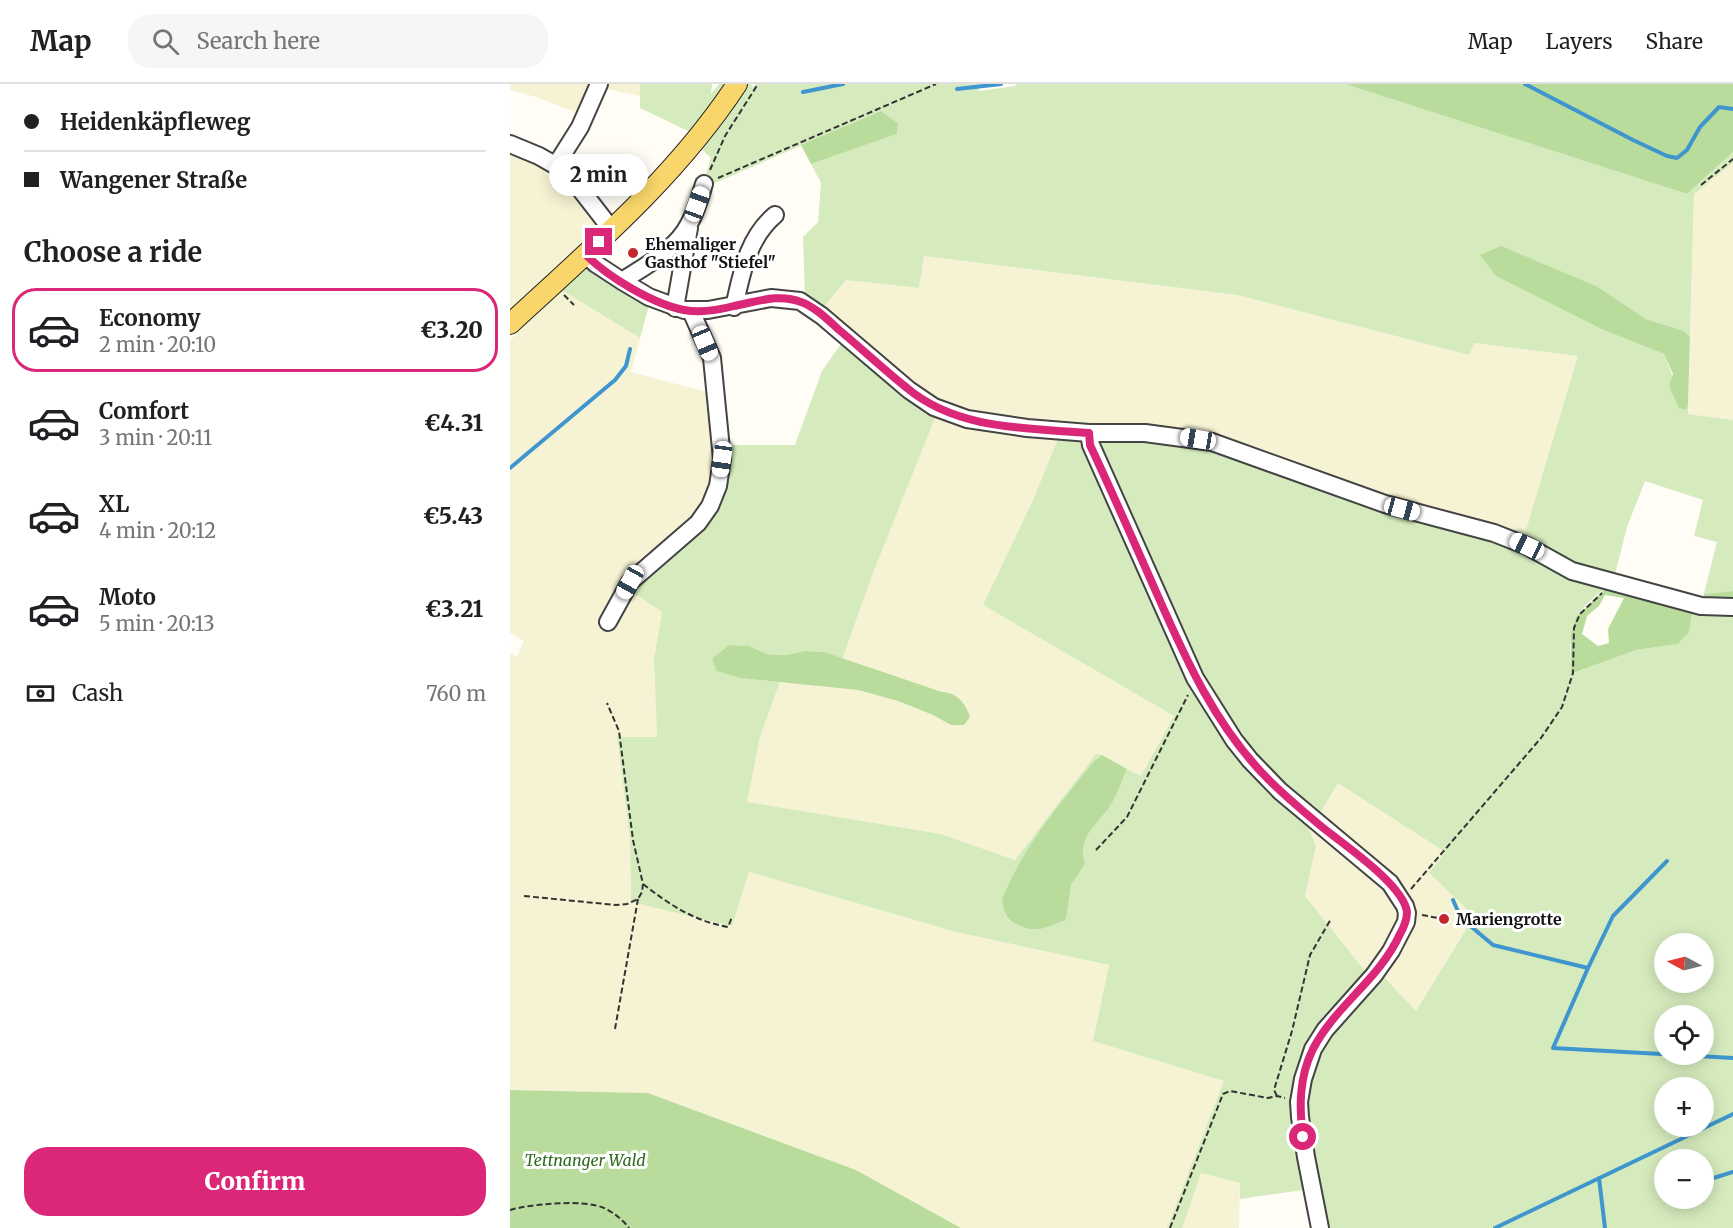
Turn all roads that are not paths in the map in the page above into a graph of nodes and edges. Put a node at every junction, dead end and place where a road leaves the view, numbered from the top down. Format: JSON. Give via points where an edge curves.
{"nodes":[{"id":1,"x":599,"y":84,"type":"edge"},
{"id":2,"x":737,"y":84,"type":"edge"},
{"id":3,"x":510,"y":144,"type":"edge"},
{"id":4,"x":556,"y":165,"type":"junction"},
{"id":5,"x":704,"y":184,"type":"road end"},
{"id":6,"x":775,"y":215,"type":"dead end"},
{"id":7,"x":689,"y":225,"type":"junction"},
{"id":8,"x":612,"y":230,"type":"junction"},
{"id":9,"x":586,"y":255,"type":"junction"},
{"id":10,"x":622,"y":282,"type":"junction"},
{"id":11,"x":734,"y":307,"type":"junction"},
{"id":12,"x":675,"y":308,"type":"junction"},
{"id":13,"x":691,"y":311,"type":"junction"},
{"id":14,"x":510,"y":324,"type":"edge"},
{"id":15,"x":1089,"y":433,"type":"junction"},
{"id":16,"x":1733,"y":607,"type":"edge"},
{"id":17,"x":608,"y":622,"type":"dead end"},
{"id":18,"x":1320,"y":1228,"type":"edge"}],
"edges":[{"from":1,"to":4,"type":"street","via":[[580,127]]},
{"from":2,"to":8,"type":"main road","via":[[667,174]]},
{"from":3,"to":4,"type":"street"},
{"from":4,"to":8,"type":"street","via":[[567,172]]},
{"from":5,"to":7,"type":"street"},
{"from":6,"to":11,"type":"street","via":[[762,226],[748,253]]},
{"from":7,"to":10,"type":"street","via":[[662,255]]},
{"from":7,"to":12,"type":"street"},
{"from":8,"to":9,"type":"main road"},
{"from":9,"to":10,"type":"street"},
{"from":9,"to":14,"type":"main road"},
{"from":10,"to":12,"type":"street"},
{"from":11,"to":13,"type":"street"},
{"from":11,"to":15,"type":"street","via":[[758,300],[800,301],[934,407],[990,424]]},
{"from":12,"to":13,"type":"street"},
{"from":13,"to":17,"type":"street","via":[[712,358],[722,459],[718,486],[698,523],[630,582]]},
{"from":15,"to":16,"type":"street","via":[[1145,433],[1212,442],[1385,504],[1494,533],[1572,571],[1701,606]]},
{"from":15,"to":18,"type":"street","via":[[1090,445],[1195,678],[1234,740],[1280,791],[1390,883],[1404,906],[1406,922],[1399,937],[1383,963],[1325,1030],[1305,1072],[1300,1117]]}]}
